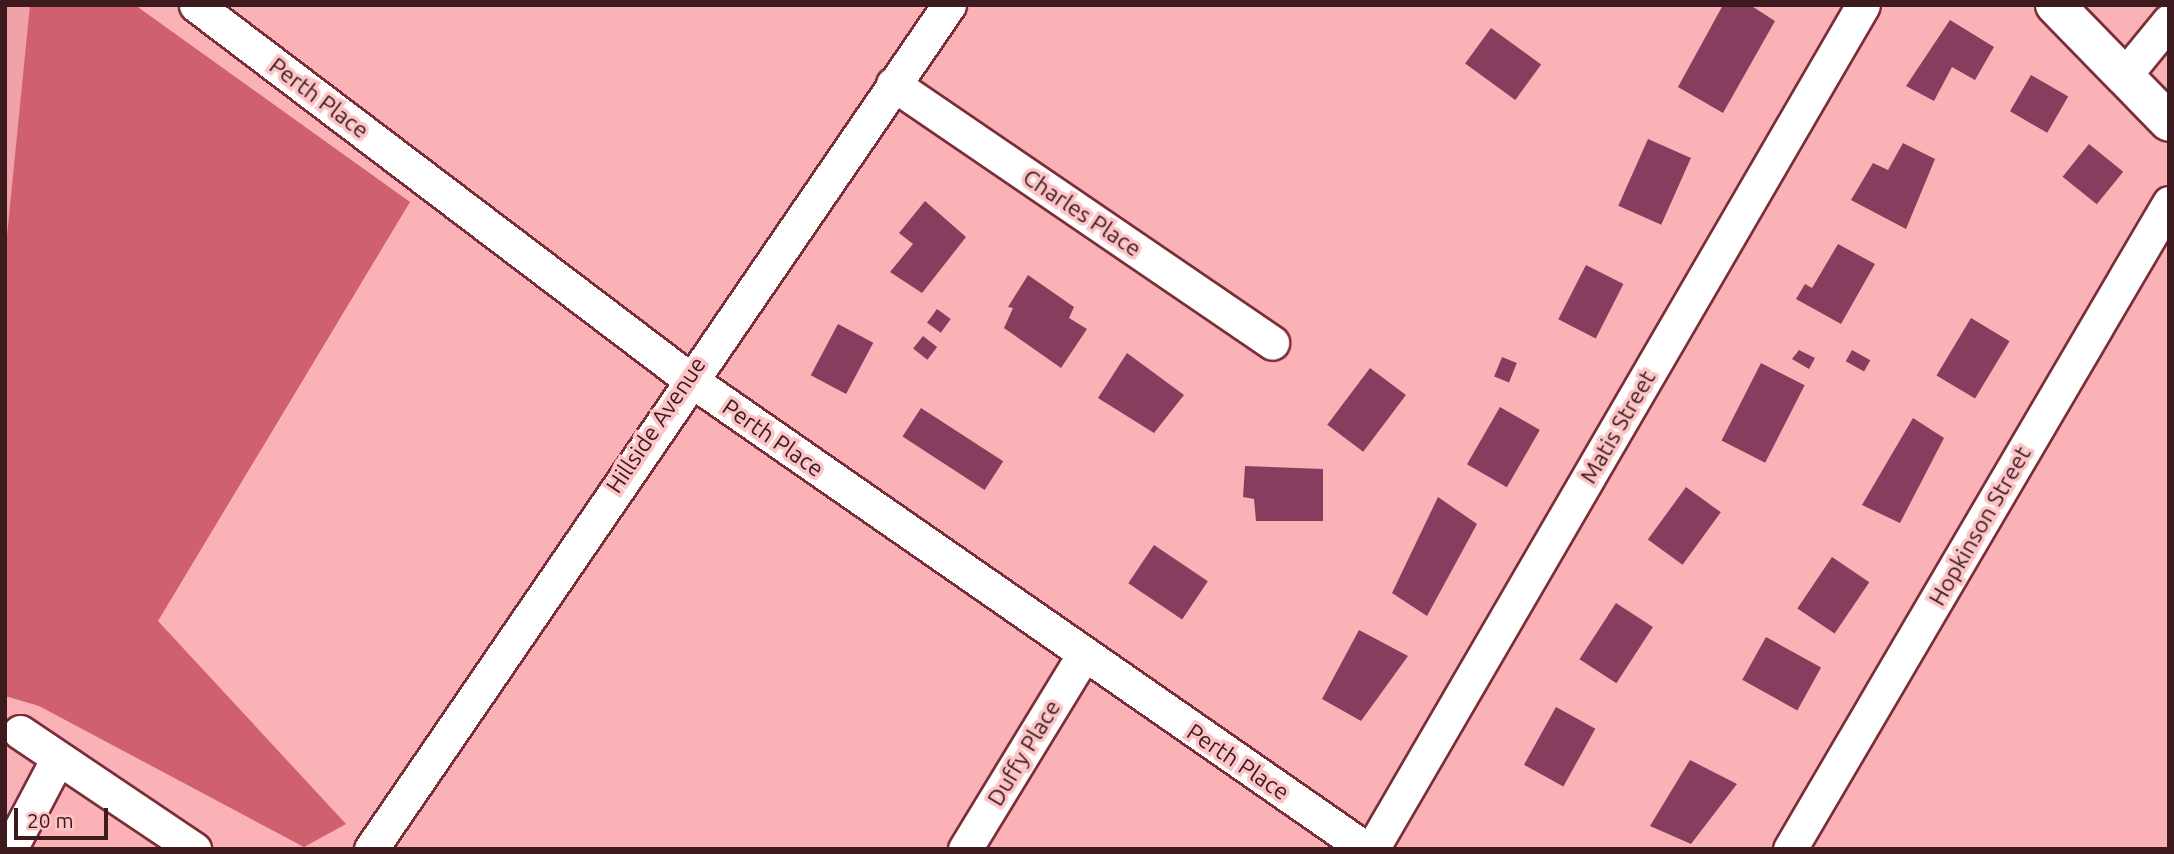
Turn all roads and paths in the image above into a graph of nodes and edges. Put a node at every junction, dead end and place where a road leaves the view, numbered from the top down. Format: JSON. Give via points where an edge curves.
{"nodes":[{"id":1,"x":196,"y":5,"type":"edge"},
{"id":2,"x":949,"y":5,"type":"edge"},
{"id":3,"x":1863,"y":5,"type":"edge"},
{"id":4,"x":2055,"y":5,"type":"edge"},
{"id":5,"x":2169,"y":21,"type":"edge"},
{"id":6,"x":2124,"y":76,"type":"junction"},
{"id":7,"x":893,"y":84,"type":"junction"},
{"id":8,"x":2169,"y":122,"type":"edge"},
{"id":9,"x":2169,"y":203,"type":"edge"},
{"id":10,"x":1272,"y":342,"type":"dead end"},
{"id":11,"x":688,"y":378,"type":"junction"},
{"id":12,"x":1082,"y":657,"type":"junction"},
{"id":13,"x":20,"y":732,"type":"dead end"},
{"id":14,"x":57,"y":760,"type":"junction"},
{"id":15,"x":10,"y":849,"type":"edge"},
{"id":16,"x":194,"y":849,"type":"edge"},
{"id":17,"x":371,"y":849,"type":"edge"},
{"id":18,"x":965,"y":849,"type":"edge"},
{"id":19,"x":1366,"y":849,"type":"edge"},
{"id":20,"x":1372,"y":849,"type":"edge"},
{"id":21,"x":1790,"y":849,"type":"edge"}],
"edges":[{"from":1,"to":11,"type":"street","name":"Perth Place"},
{"from":2,"to":7,"type":"street","name":"Hillside Avenue"},
{"from":3,"to":20,"type":"street","name":"Matis Street"},
{"from":4,"to":6,"type":"main road"},
{"from":5,"to":6,"type":"street"},
{"from":6,"to":8,"type":"main road"},
{"from":7,"to":10,"type":"street","name":"Charles Place"},
{"from":7,"to":11,"type":"street","name":"Hillside Avenue"},
{"from":9,"to":21,"type":"street","name":"Hopkinson Street"},
{"from":11,"to":12,"type":"street","name":"Perth Place"},
{"from":11,"to":17,"type":"street","name":"Hillside Avenue"},
{"from":12,"to":18,"type":"street","name":"Duffy Place"},
{"from":12,"to":19,"type":"street","name":"Perth Place"},
{"from":13,"to":14,"type":"street"},
{"from":14,"to":15,"type":"street"},
{"from":14,"to":16,"type":"street"}]}
